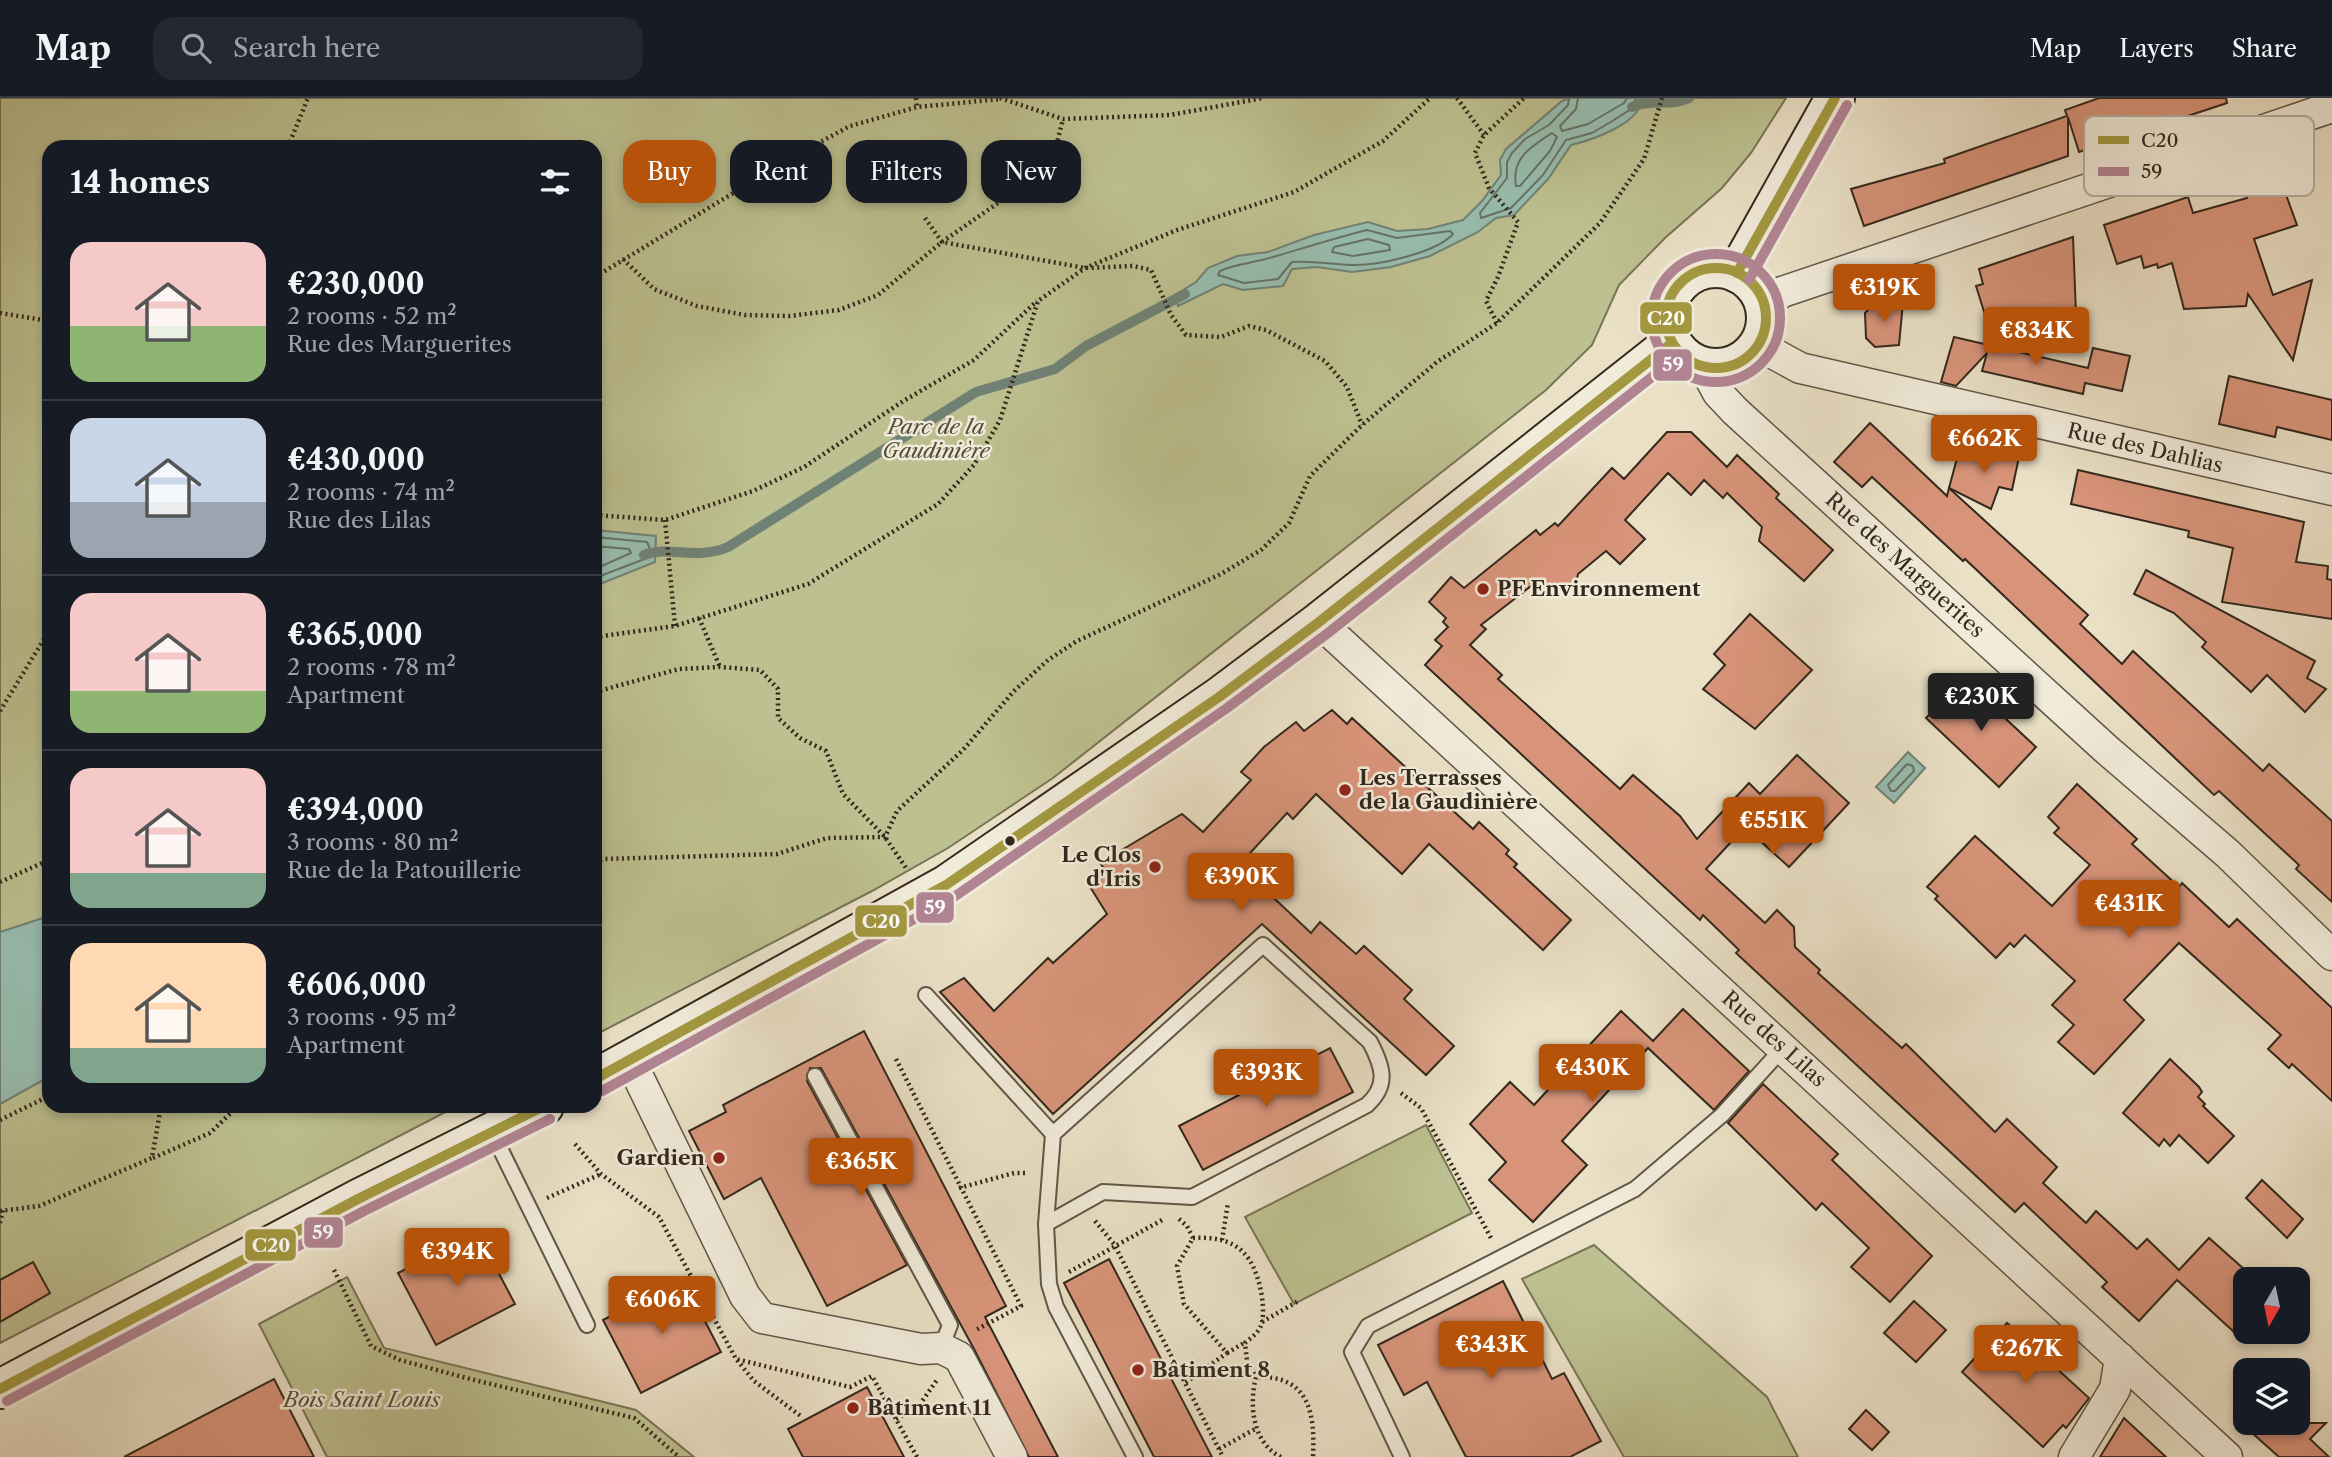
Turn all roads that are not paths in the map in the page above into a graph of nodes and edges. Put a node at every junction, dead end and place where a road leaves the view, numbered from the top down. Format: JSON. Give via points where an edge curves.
{"nodes":[{"id":1,"x":1835,"y":98,"type":"edge"},
{"id":2,"x":2332,"y":107,"type":"edge"},
{"id":3,"x":2305,"y":116,"type":"edge"},
{"id":4,"x":2084,"y":190,"type":"edge"},
{"id":5,"x":1737,"y":273,"type":"junction"},
{"id":6,"x":1764,"y":306,"type":"junction"},
{"id":7,"x":1672,"y":343,"type":"junction"},
{"id":8,"x":1758,"y":345,"type":"junction"},
{"id":9,"x":1704,"y":367,"type":"junction"},
{"id":10,"x":2332,"y":490,"type":"edge"},
{"id":11,"x":1319,"y":622,"type":"junction"},
{"id":12,"x":2332,"y":955,"type":"edge"},
{"id":13,"x":926,"y":995,"type":"dead end"},
{"id":14,"x":1784,"y":1047,"type":"junction"},
{"id":15,"x":630,"y":1060,"type":"junction"},
{"id":16,"x":602,"y":1075,"type":"edge"},
{"id":17,"x":815,"y":1076,"type":"dead end"},
{"id":18,"x":531,"y":1113,"type":"edge"},
{"id":19,"x":492,"y":1133,"type":"junction"},
{"id":20,"x":1053,"y":1134,"type":"junction"},
{"id":21,"x":1046,"y":1224,"type":"junction"},
{"id":22,"x":587,"y":1325,"type":"dead end"},
{"id":23,"x":941,"y":1348,"type":"junction"},
{"id":24,"x":2120,"y":1358,"type":"junction"},
{"id":25,"x":0,"y":1389,"type":"edge"},
{"id":26,"x":1012,"y":1457,"type":"edge"},
{"id":27,"x":1135,"y":1457,"type":"edge"},
{"id":28,"x":1402,"y":1457,"type":"edge"},
{"id":29,"x":2074,"y":1457,"type":"edge"},
{"id":30,"x":2227,"y":1457,"type":"edge"}],
"edges":[{"from":1,"to":5,"type":"street"},
{"from":2,"to":3,"type":"street"},
{"from":4,"to":6,"type":"street","via":[[1782,292]]},
{"from":5,"to":6,"type":"street","via":[[1759,292]]},
{"from":5,"to":7,"type":"street","via":[[1706,268],[1678,284],[1665,312]]},
{"from":6,"to":8,"type":"street","via":[[1766,319]]},
{"from":7,"to":9,"type":"street","via":[[1680,354]]},
{"from":7,"to":11,"type":"street"},
{"from":8,"to":9,"type":"street","via":[[1735,364]]},
{"from":8,"to":10,"type":"street","name":"Rue des Dahlias","via":[[1800,368]]},
{"from":9,"to":12,"type":"street","name":"Rue des Marguerites","via":[[1718,393],[1735,411],[2228,854]]},
{"from":11,"to":14,"type":"street","name":"Rue des Lilas"},
{"from":11,"to":15,"type":"street","via":[[1219,697],[946,885]]},
{"from":13,"to":20,"type":"lane"},
{"from":14,"to":24,"type":"street","name":"Rue des Lilas"},
{"from":14,"to":28,"type":"lane","via":[[1722,1115],[1635,1189],[1368,1326],[1352,1352]]},
{"from":15,"to":16,"type":"street"},
{"from":15,"to":23,"type":"street","via":[[745,1296],[762,1318],[921,1349]]},
{"from":17,"to":23,"type":"lane","via":[[950,1325]]},
{"from":18,"to":19,"type":"street"},
{"from":19,"to":22,"type":"lane"},
{"from":19,"to":25,"type":"street"},
{"from":20,"to":21,"type":"lane"},
{"from":20,"to":21,"type":"lane","via":[[1263,945],[1370,1042],[1381,1062],[1384,1081],[1367,1105],[1192,1197],[1103,1192]]},
{"from":21,"to":27,"type":"lane","via":[[1049,1284],[1056,1307]]},
{"from":23,"to":26,"type":"street","via":[[959,1357]]},
{"from":24,"to":29,"type":"street","via":[[2115,1389]]},
{"from":24,"to":30,"type":"street","name":"Rue des Lilas"}]}
